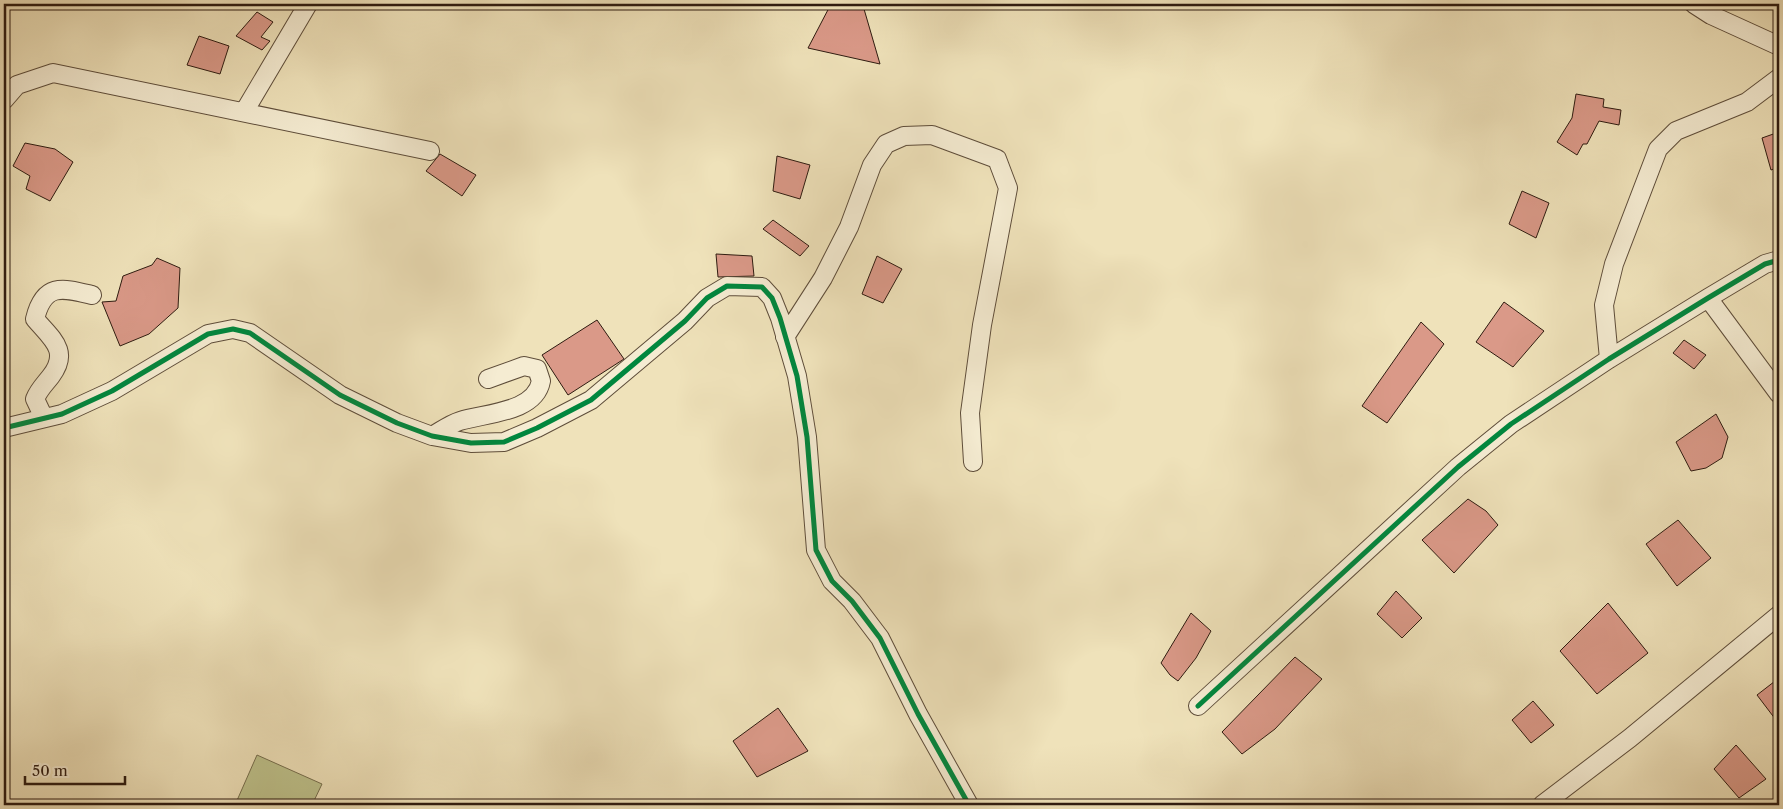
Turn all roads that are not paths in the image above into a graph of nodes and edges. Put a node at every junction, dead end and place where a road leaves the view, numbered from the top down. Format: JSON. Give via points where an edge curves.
{"nodes":[{"id":1,"x":308,"y":4,"type":"edge"},
{"id":2,"x":1694,"y":4,"type":"edge"},
{"id":3,"x":1779,"y":46,"type":"edge"},
{"id":4,"x":1779,"y":78,"type":"edge"},
{"id":5,"x":4,"y":100,"type":"edge"},
{"id":6,"x":244,"y":112,"type":"junction"},
{"id":7,"x":430,"y":151,"type":"dead end"},
{"id":8,"x":1779,"y":260,"type":"edge"},
{"id":9,"x":92,"y":295,"type":"dead end"},
{"id":10,"x":1708,"y":298,"type":"junction"},
{"id":11,"x":786,"y":337,"type":"junction"},
{"id":12,"x":1610,"y":359,"type":"junction"},
{"id":13,"x":488,"y":379,"type":"dead end"},
{"id":14,"x":1779,"y":394,"type":"edge"},
{"id":15,"x":44,"y":418,"type":"junction"},
{"id":16,"x":4,"y":428,"type":"edge"},
{"id":17,"x":432,"y":436,"type":"junction"},
{"id":18,"x":973,"y":462,"type":"dead end"},
{"id":19,"x":1779,"y":616,"type":"edge"},
{"id":20,"x":1198,"y":706,"type":"dead end"},
{"id":21,"x":970,"y":805,"type":"edge"},
{"id":22,"x":1542,"y":805,"type":"edge"}],
"edges":[{"from":1,"to":6,"type":"street"},
{"from":2,"to":3,"type":"street"},
{"from":4,"to":12,"type":"street","via":[[1748,102],[1676,131],[1658,149],[1614,264],[1604,305]]},
{"from":5,"to":6,"type":"street","via":[[17,85],[53,73]]},
{"from":6,"to":7,"type":"street"},
{"from":8,"to":10,"type":"street","via":[[1765,264]]},
{"from":9,"to":15,"type":"street","via":[[62,288],[54,291],[38,309],[35,319],[60,353],[59,364],[38,390],[35,399]]},
{"from":10,"to":12,"type":"street"},
{"from":10,"to":14,"type":"street"},
{"from":11,"to":17,"type":"street","via":[[772,298],[762,287],[727,286],[707,298],[684,322],[591,400],[537,428],[504,442],[471,443]]},
{"from":11,"to":18,"type":"street","via":[[828,270],[849,227],[872,165],[886,144],[904,136],[932,135],[997,159],[1008,188],[982,325],[970,413]]},
{"from":11,"to":21,"type":"street","via":[[797,376],[807,437],[816,550],[832,581],[852,600],[880,638],[918,714]]},
{"from":12,"to":20,"type":"street","via":[[1511,424],[1458,467]]},
{"from":13,"to":17,"type":"street","via":[[524,366],[537,369],[541,381],[536,394],[516,407],[458,422]]},
{"from":15,"to":16,"type":"street"},
{"from":15,"to":17,"type":"street","via":[[62,414],[112,391],[208,334],[233,329],[250,333],[340,395]]},
{"from":19,"to":22,"type":"street"}]}
